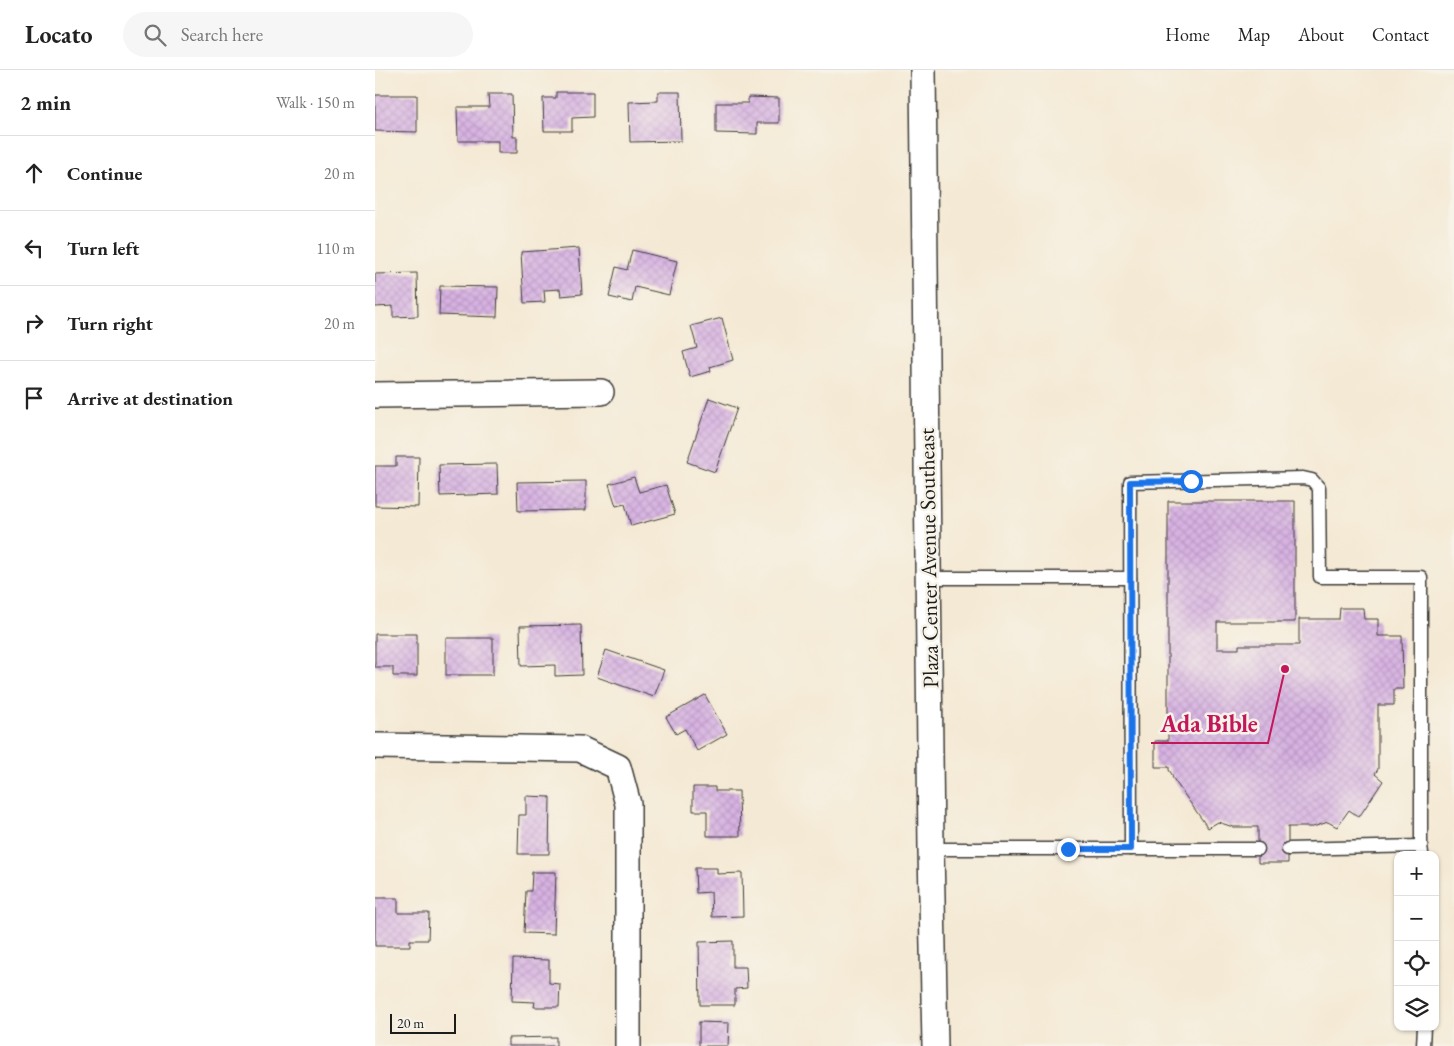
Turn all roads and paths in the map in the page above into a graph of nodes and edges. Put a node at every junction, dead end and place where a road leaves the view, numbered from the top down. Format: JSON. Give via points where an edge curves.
{"nodes":[{"id":1,"x":923,"y":70,"type":"edge"},
{"id":2,"x":601,"y":392,"type":"dead end"},
{"id":3,"x":375,"y":395,"type":"edge"},
{"id":4,"x":929,"y":578,"type":"junction"},
{"id":5,"x":1130,"y":578,"type":"junction"},
{"id":6,"x":375,"y":746,"type":"edge"},
{"id":7,"x":931,"y":849,"type":"junction"},
{"id":8,"x":1131,"y":849,"type":"junction"},
{"id":9,"x":1258,"y":849,"type":"dead end"},
{"id":10,"x":1288,"y":849,"type":"dead end"},
{"id":11,"x":1422,"y":851,"type":"edge"},
{"id":12,"x":1424,"y":1031,"type":"edge"},
{"id":13,"x":628,"y":1046,"type":"edge"},
{"id":14,"x":935,"y":1046,"type":"edge"},
{"id":15,"x":1423,"y":1046,"type":"edge"}],
"edges":[{"from":1,"to":4,"type":"street","name":"Plaza Center Avenue Southeast"},
{"from":2,"to":3,"type":"street"},
{"from":4,"to":5,"type":"lane"},
{"from":4,"to":7,"type":"street","name":"Plaza Center Avenue Southeast"},
{"from":5,"to":8,"type":"lane"},
{"from":5,"to":11,"type":"lane","via":[[1130,482],[1303,478],[1312,480],[1319,488],[1320,577],[1421,577]]},
{"from":6,"to":13,"type":"street","via":[[581,749],[618,767],[628,804]]},
{"from":7,"to":8,"type":"lane"},
{"from":7,"to":14,"type":"street","name":"Plaza Center Avenue Southeast"},
{"from":8,"to":9,"type":"lane"},
{"from":10,"to":11,"type":"lane"},
{"from":12,"to":15,"type":"lane"}]}
